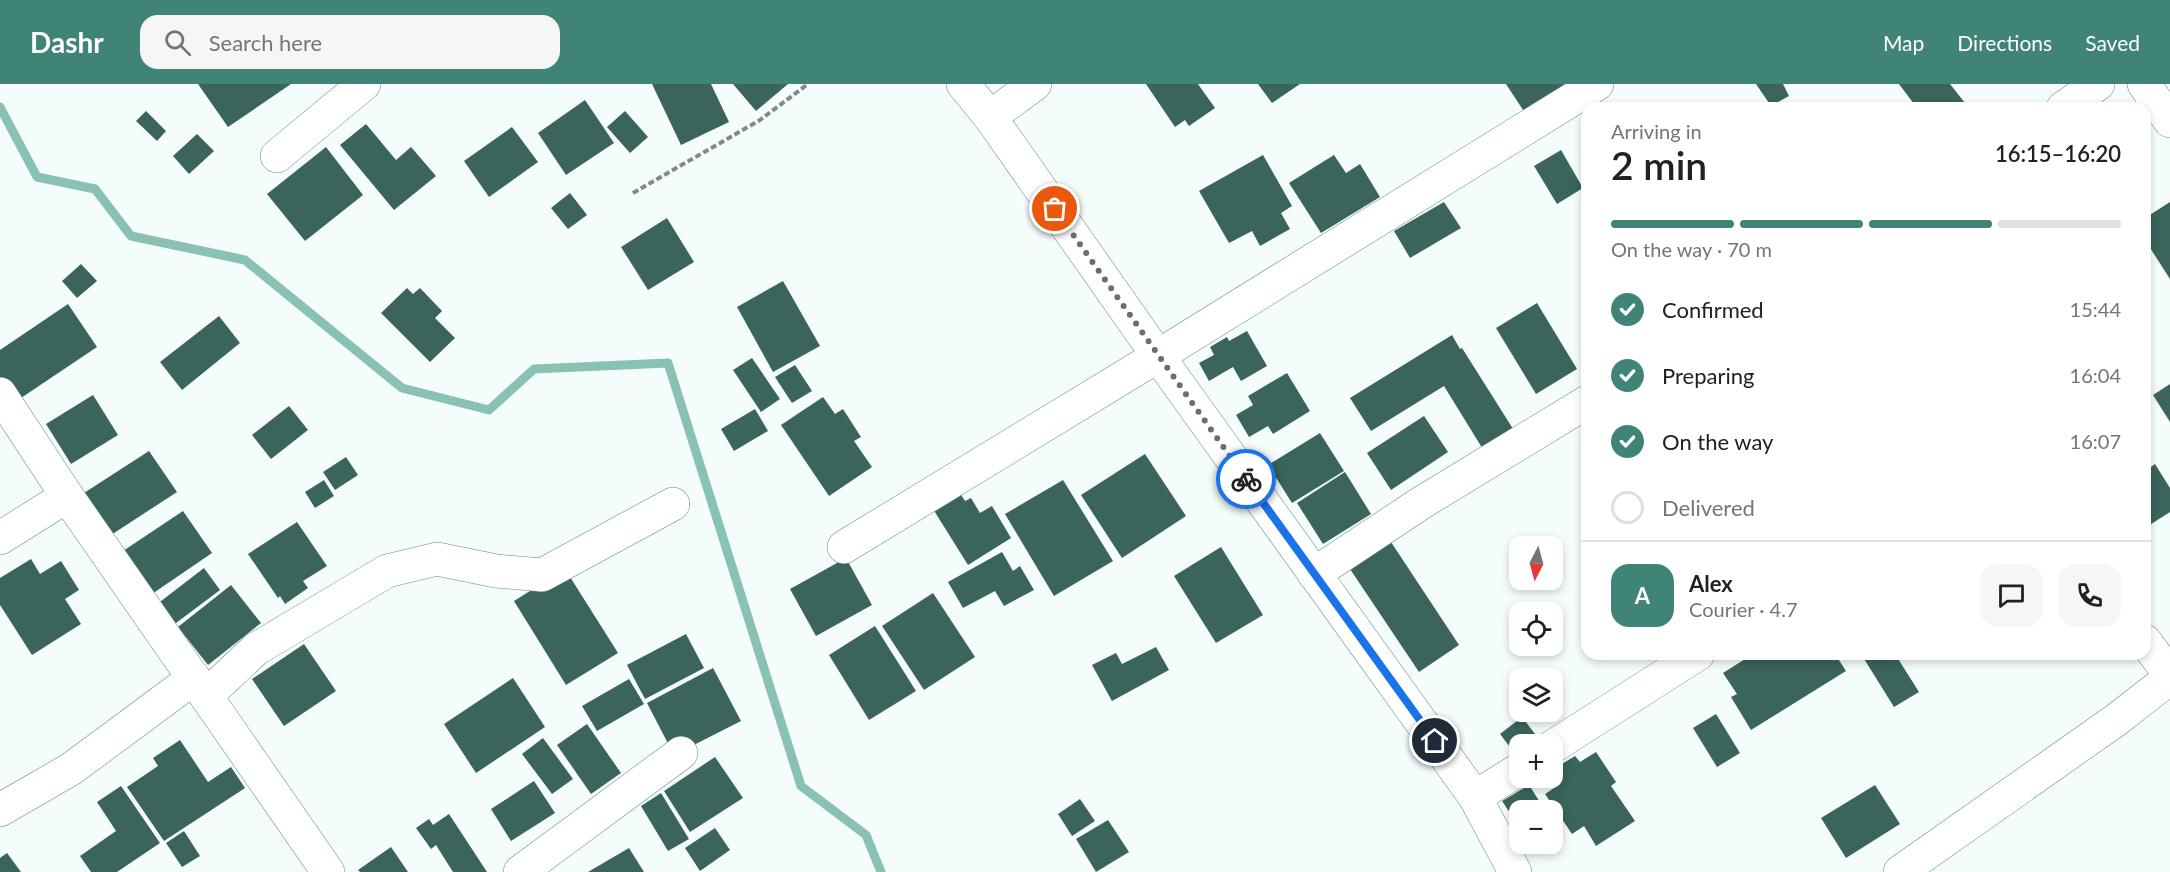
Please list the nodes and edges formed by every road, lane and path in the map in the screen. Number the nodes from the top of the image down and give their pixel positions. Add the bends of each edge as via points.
1 (364, 84) edge
2 (808, 84) edge
3 (963, 84) edge
4 (1035, 84) edge
5 (1597, 84) edge
6 (2098, 84) edge
7 (2144, 84) edge
8 (2072, 102) edge
9 (990, 117) junction
10 (2170, 121) edge
11 (278, 156) dead end
12 (633, 193) dead end
13 (1158, 356) junction
14 (0, 394) edge
15 (1581, 406) edge
16 (67, 496) junction
17 (673, 504) dead end
18 (0, 538) edge
19 (844, 547) dead end
20 (1314, 574) junction
21 (2151, 650) edge
22 (1689, 660) edge
23 (2170, 677) edge
24 (200, 687) junction
25 (1563, 740) edge
26 (681, 753) dead end
27 (1509, 776) edge
28 (1475, 797) junction
29 (0, 810) edge
30 (328, 872) edge
31 (520, 872) edge
32 (1515, 872) edge
33 (1900, 872) edge

1 - 11 street
2 - 12 path via 760,120
3 - 9 street
4 - 9 street
5 - 13 street
6 - 8 street
7 - 10 street
9 - 13 street
13 - 19 street
13 - 20 street
14 - 16 street
15 - 20 street via 1421,502
16 - 18 street
16 - 24 street
17 - 24 street via 542,575 437,559 387,572 256,649
20 - 28 street
21 - 23 street
22 - 25 street
23 - 33 street via 2116,720
24 - 29 street
24 - 30 street
26 - 31 street
27 - 28 street
28 - 32 street

